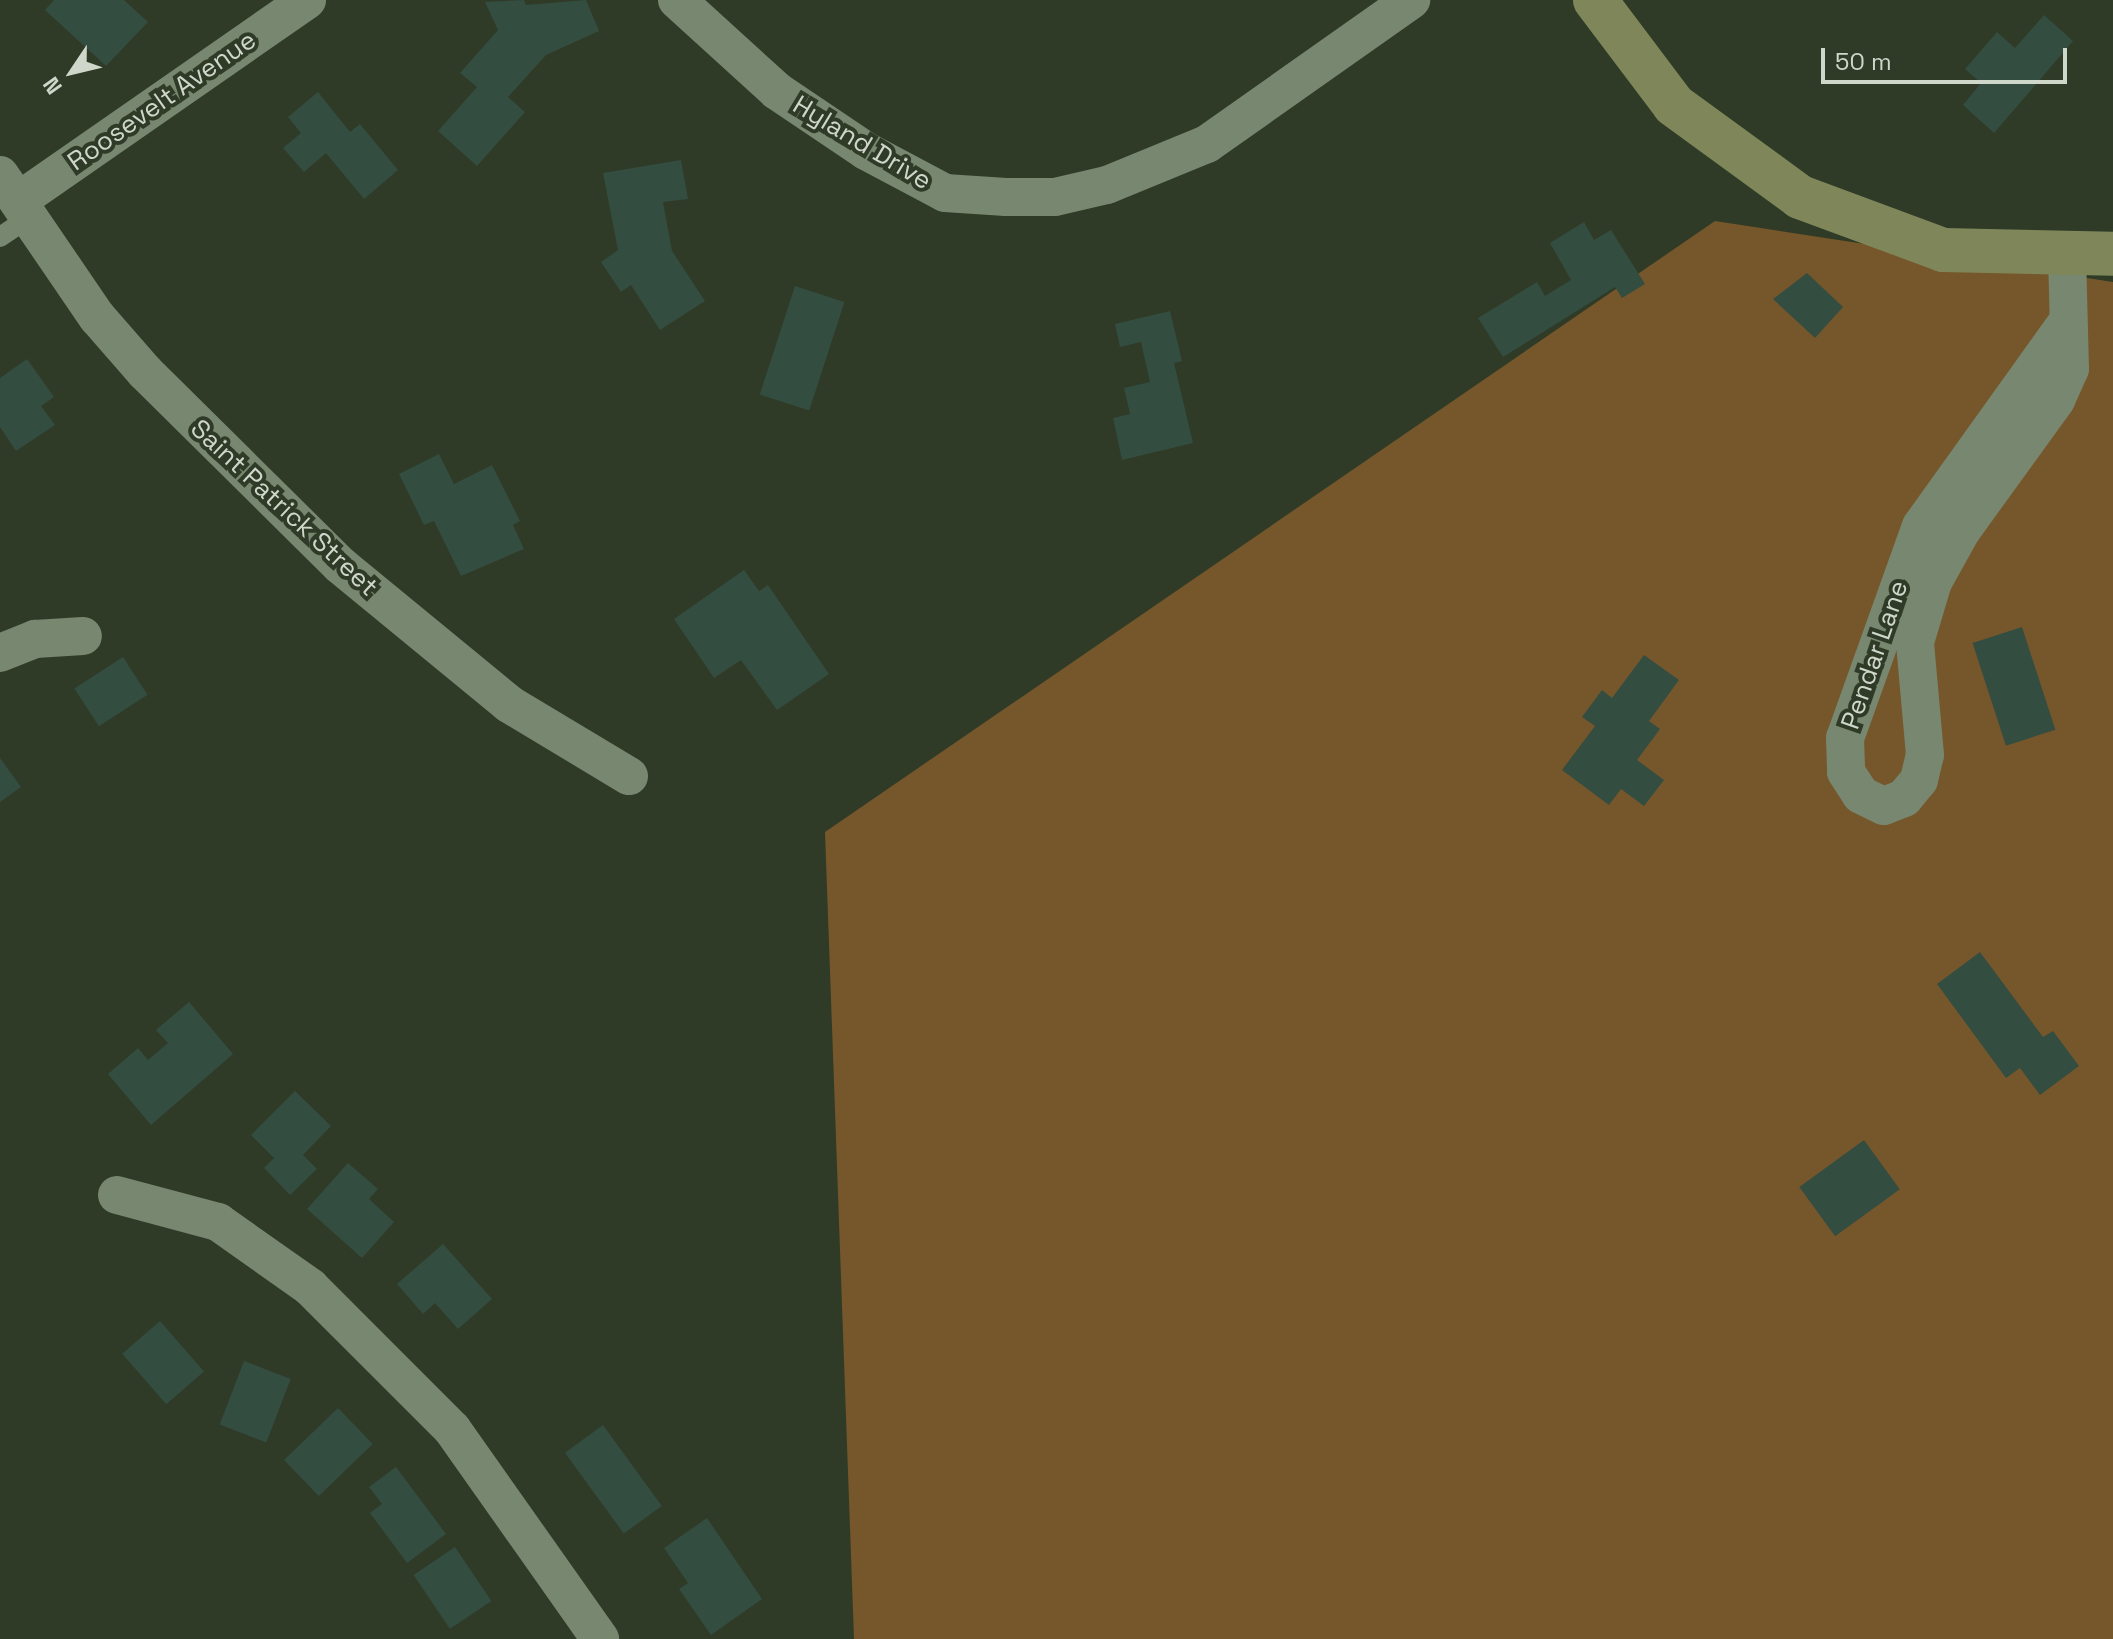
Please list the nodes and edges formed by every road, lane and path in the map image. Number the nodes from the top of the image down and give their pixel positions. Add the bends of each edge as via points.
1 (307, 0) edge
2 (677, 0) edge
3 (1411, 0) edge
4 (1595, 0) edge
5 (11, 208) edge
6 (2067, 254) junction
7 (2113, 254) edge
8 (2065, 325) junction
9 (83, 636) dead end
10 (0, 653) edge
11 (629, 776) dead end
12 (117, 1195) dead end
13 (600, 1639) edge

1 - 5 street, Roosevelt Avenue
2 - 3 street, Hyland Drive via 777,91 866,151 945,193 1006,197 1055,197 1107,185 1207,144
4 - 6 street via 1674,105 1800,197 1943,250
5 - 11 street, Saint Patrick Street via 145,372 340,565 509,704
6 - 7 street
6 - 8 street, Pendar Lane
8 - 8 street, Pendar Lane via 1921,526 1845,738 1846,772 1861,795 1884,806 1904,798 1919,780 1925,755 1915,642 1933,582 1962,530 2056,400 2070,369
9 - 10 street via 35,639
12 - 13 street via 218,1222 310,1287 452,1429

